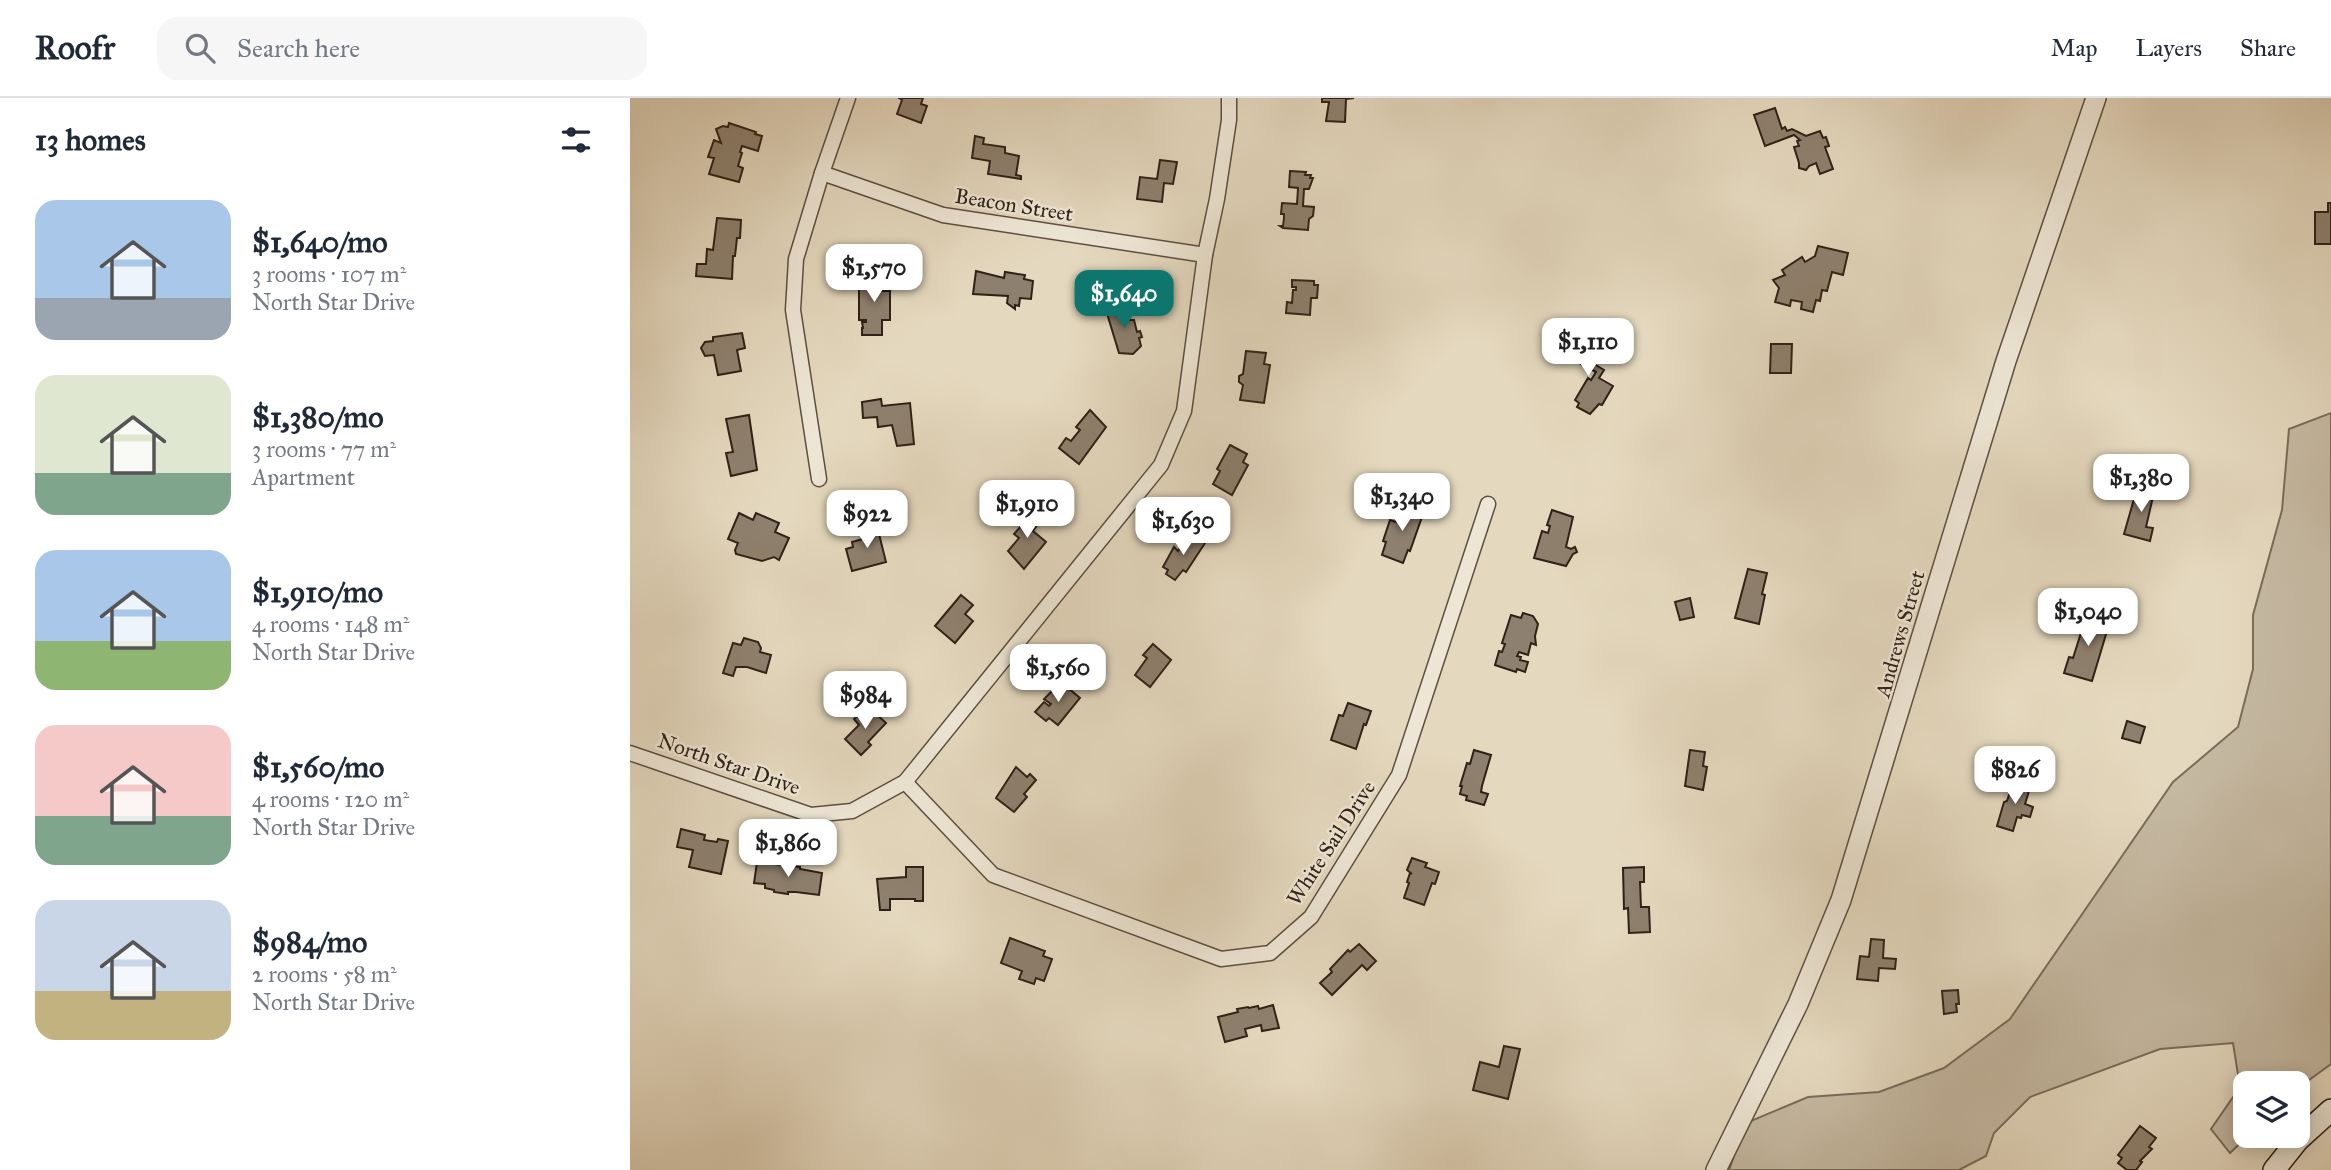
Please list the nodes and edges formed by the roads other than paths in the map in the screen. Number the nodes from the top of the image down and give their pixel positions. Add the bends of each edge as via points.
1 (848, 98) edge
2 (1229, 98) edge
3 (2096, 98) edge
4 (822, 173) junction
5 (1205, 255) junction
6 (819, 479) dead end
7 (1488, 504) dead end
8 (630, 753) edge
9 (905, 782) junction
10 (2331, 1110) edge
11 (1716, 1170) edge
12 (2274, 1170) edge

1 - 4 street
2 - 5 street, North Star Drive
3 - 11 street, Andrews Street via 2006,361 1841,900 1798,1004
4 - 5 street, Beacon Street via 943,215
4 - 6 street via 796,259 793,310
5 - 9 street, North Star Drive via 1184,411 1161,465
7 - 9 street, White Sail Drive via 1399,775 1311,918 1270,953 1221,959 993,875
8 - 9 street, North Star Drive via 811,815 852,811
10 - 12 main road

